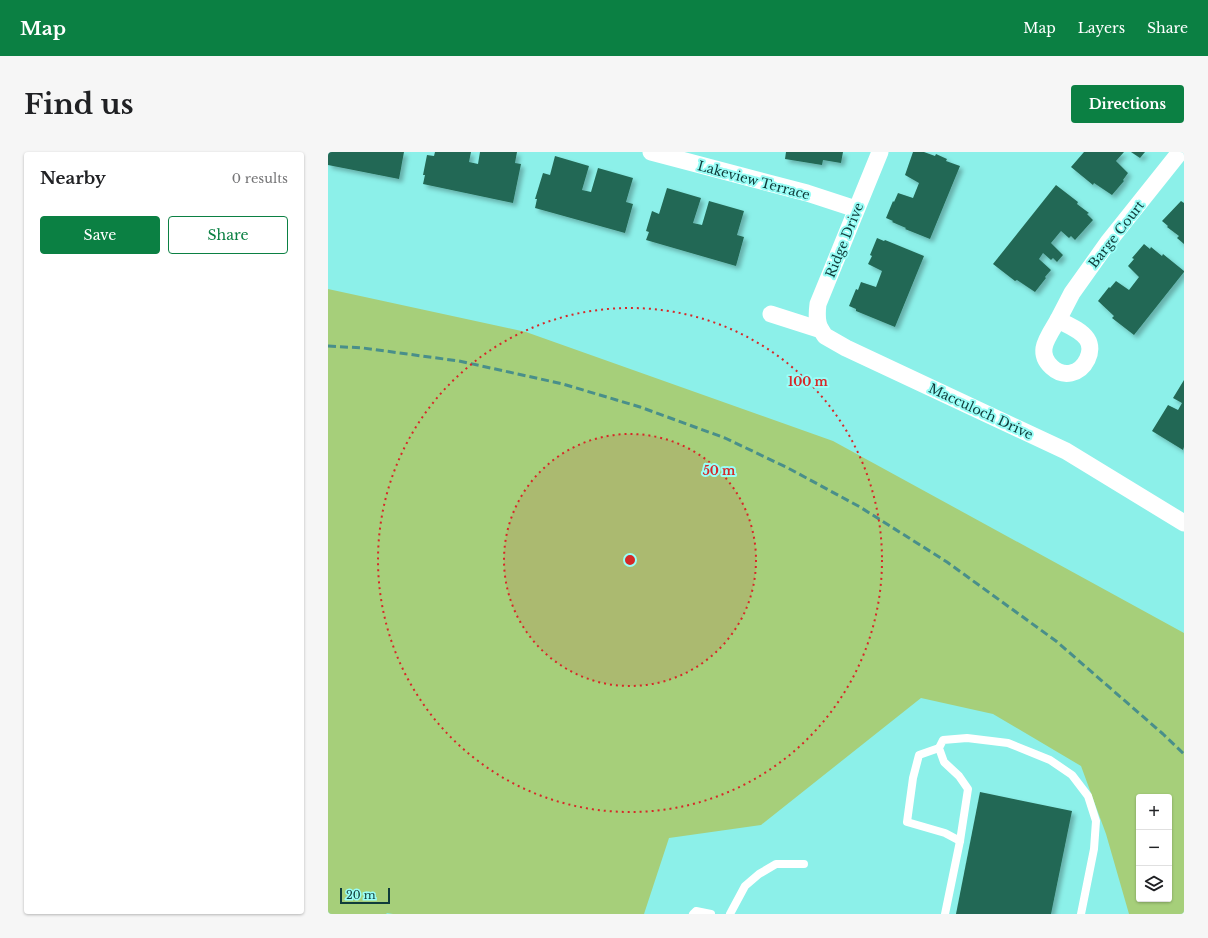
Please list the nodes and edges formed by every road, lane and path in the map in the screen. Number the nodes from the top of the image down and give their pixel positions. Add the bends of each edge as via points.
1 (650, 152) edge
2 (880, 152) edge
3 (1180, 152) edge
4 (856, 209) junction
5 (771, 314) dead end
6 (1058, 320) dead end
7 (821, 330) junction
8 (1184, 523) edge
9 (939, 748) junction
10 (960, 841) junction
11 (804, 864) dead end
12 (693, 914) edge
13 (712, 914) edge
14 (730, 914) edge
15 (944, 914) edge
16 (1081, 914) edge

1 - 4 street, Lakeview Terrace via 807,193
2 - 4 street, Ridge Drive
3 - 6 street, Barge Court via 1109,241 1072,293
4 - 7 street, Ridge Drive via 818,304 817,315
5 - 7 street, Macculoch Drive
7 - 8 street, Macculoch Drive via 846,348 1066,451
9 - 10 lane via 944,762 968,788
9 - 10 lane via 919,755 907,822 945,833
9 - 16 lane via 943,740 967,738 1008,743 1050,760 1072,775 1088,796 1096,821 1094,849
10 - 15 lane
11 - 14 lane via 776,864 759,874 745,886
12 - 13 lane via 696,911

